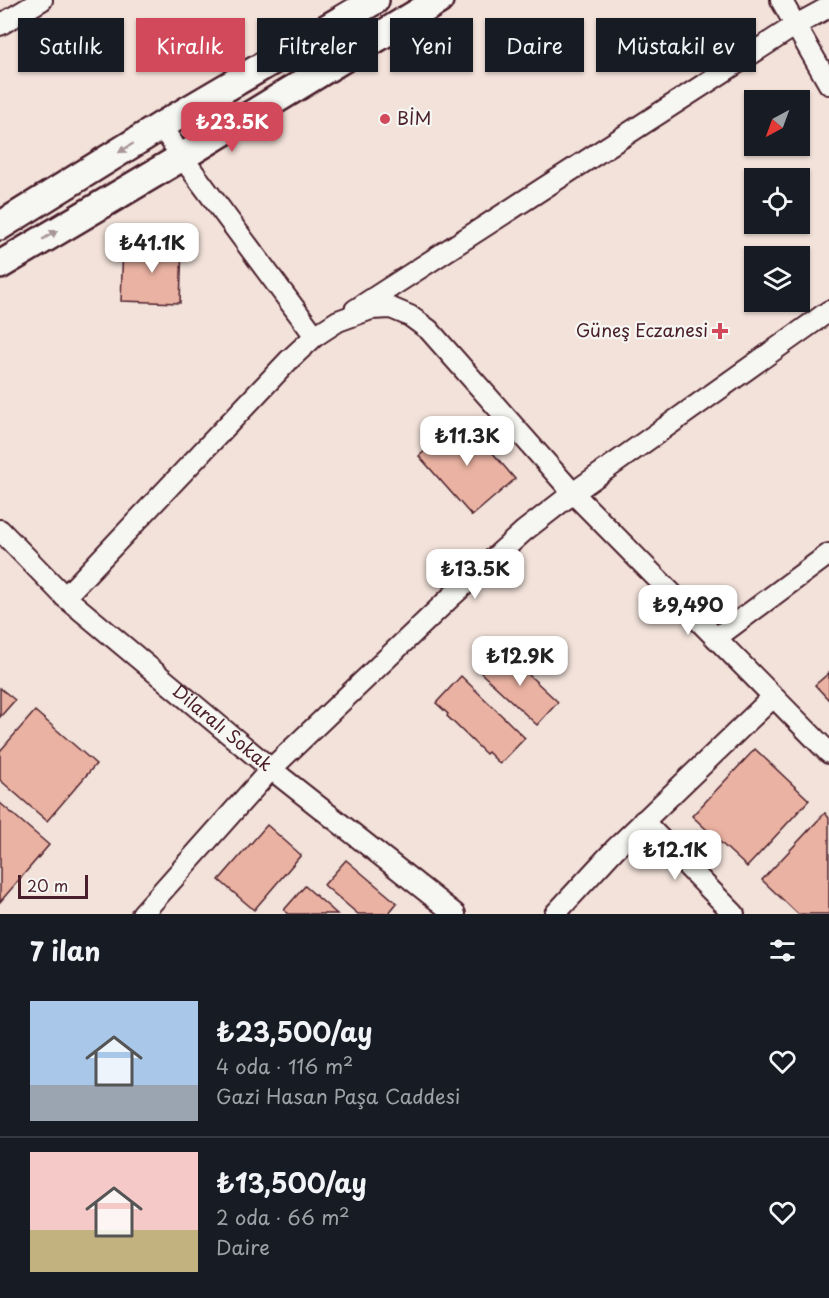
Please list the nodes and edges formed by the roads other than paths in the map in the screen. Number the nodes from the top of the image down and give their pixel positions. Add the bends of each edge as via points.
1 (42, 0) edge
2 (375, 0) edge
3 (439, 0) edge
4 (781, 0) edge
5 (829, 7) edge
6 (0, 25) edge
7 (796, 25) junction
8 (829, 84) edge
9 (161, 126) junction
10 (182, 157) junction
11 (0, 226) edge
12 (0, 265) edge
13 (829, 311) edge
14 (338, 321) junction
15 (315, 336) junction
16 (573, 493) junction
17 (0, 530) edge
18 (829, 554) edge
19 (65, 597) junction
20 (716, 638) junction
21 (773, 697) junction
22 (829, 753) edge
23 (272, 769) junction
24 (644, 821) junction
25 (449, 912) edge
26 (142, 914) edge
27 (555, 914) edge
28 (734, 914) edge

1 - 6 street
2 - 9 main road
3 - 10 main road
4 - 7 street
5 - 7 street
7 - 8 street
7 - 14 street
9 - 10 street
9 -> 11 main road
12 -> 10 main road
10 - 15 street
13 - 16 street
14 - 15 street
14 - 16 street via 371,309 391,308 410,316 429,330
15 - 19 street
16 - 20 street
16 - 23 street via 452,596
17 - 19 street, Dilaralı Sokak
18 - 20 street
19 - 23 street, Dilaralı Sokak
20 - 21 street
21 - 22 street
21 - 24 street
23 - 25 street, Dilaralı Sokak
23 - 26 street
24 - 27 street
24 - 28 street

